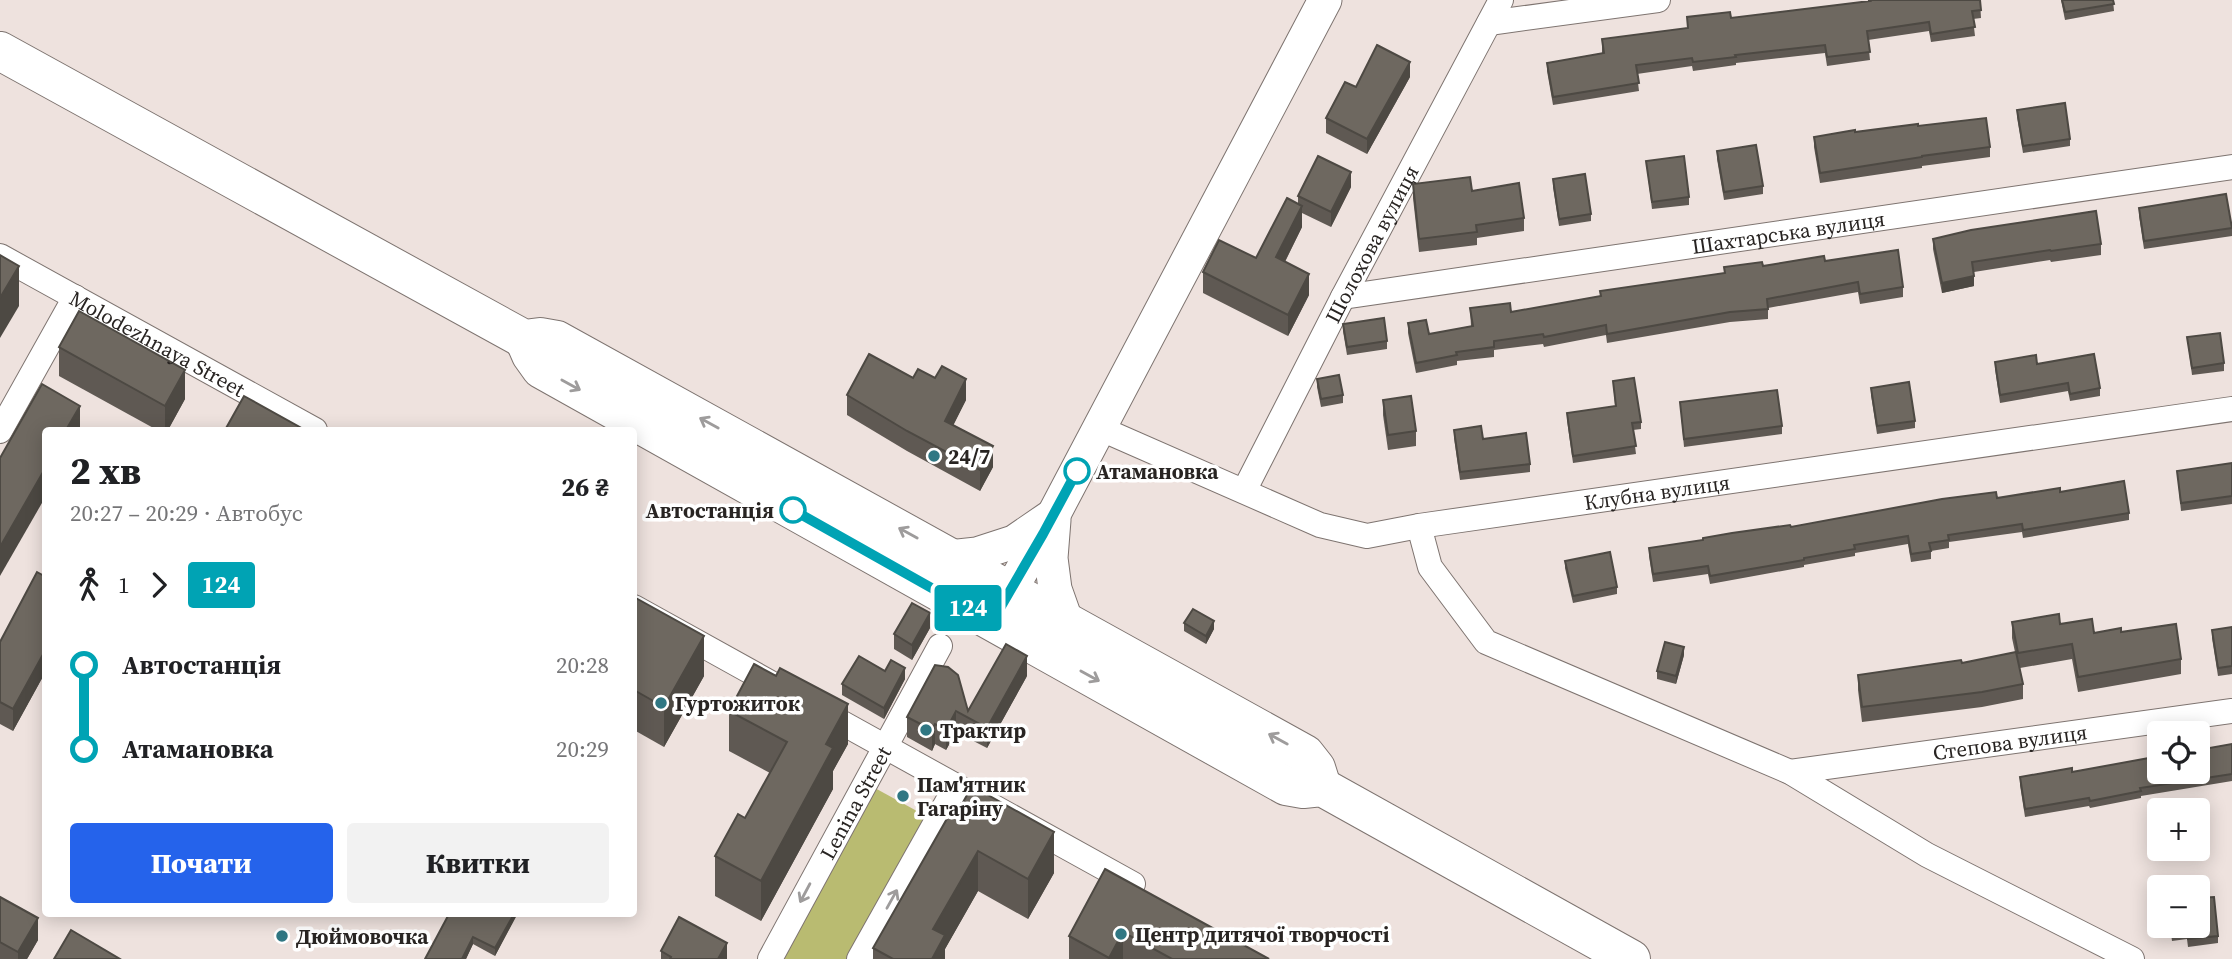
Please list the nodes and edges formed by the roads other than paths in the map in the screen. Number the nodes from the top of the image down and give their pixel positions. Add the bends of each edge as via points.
1 (1325, 0) edge
2 (1501, 0) edge
3 (1658, 0) edge
4 (1489, 23) junction
5 (0, 51) edge
6 (2232, 167) edge
7 (0, 256) edge
8 (75, 297) junction
9 (1343, 297) junction
10 (2232, 409) edge
11 (311, 427) edge
12 (1099, 428) junction
13 (0, 431) edge
14 (1244, 491) junction
15 (1054, 514) junction
16 (1419, 526) junction
17 (954, 573) junction
18 (1001, 606) junction
19 (637, 609) edge
20 (1056, 630) junction
21 (940, 646) dead end
22 (2232, 711) edge
23 (884, 746) junction
24 (1790, 772) junction
25 (956, 786) junction
26 (1151, 894) edge
27 (769, 959) edge
28 (859, 959) edge
29 (1631, 959) edge
30 (2132, 959) edge

1 - 12 street
2 - 4 street, Шолохова вулиця
3 - 4 street
4 - 9 street, Шолохова вулиця
5 - 17 highway via 524,339 557,340
6 - 9 street, Шахтарська вулиця
7 - 8 street, Molodezhnaya Street
8 - 11 street, Molodezhnaya Street
8 - 13 street
9 - 14 street, Шолохова вулиця
10 - 16 street, Клубна вулиця
12 - 14 street, Клубна вулиця
12 - 15 street
14 - 16 street, Клубна вулиця via 1320,525 1367,536
15 - 17 street via 1014,542 977,554
15 - 18 street
15 - 20 street via 1051,558
16 - 24 street via 1430,567 1486,642
17 - 18 highway
18 - 20 highway
19 - 23 street
20 - 29 highway via 1305,754 1322,787
21 - 23 street, Lenina Street
22 - 24 street, Степова вулиця
23 - 25 street
23 -> 27 street, Lenina Street
24 - 30 street via 1927,855
25 - 26 street
28 -> 25 street

